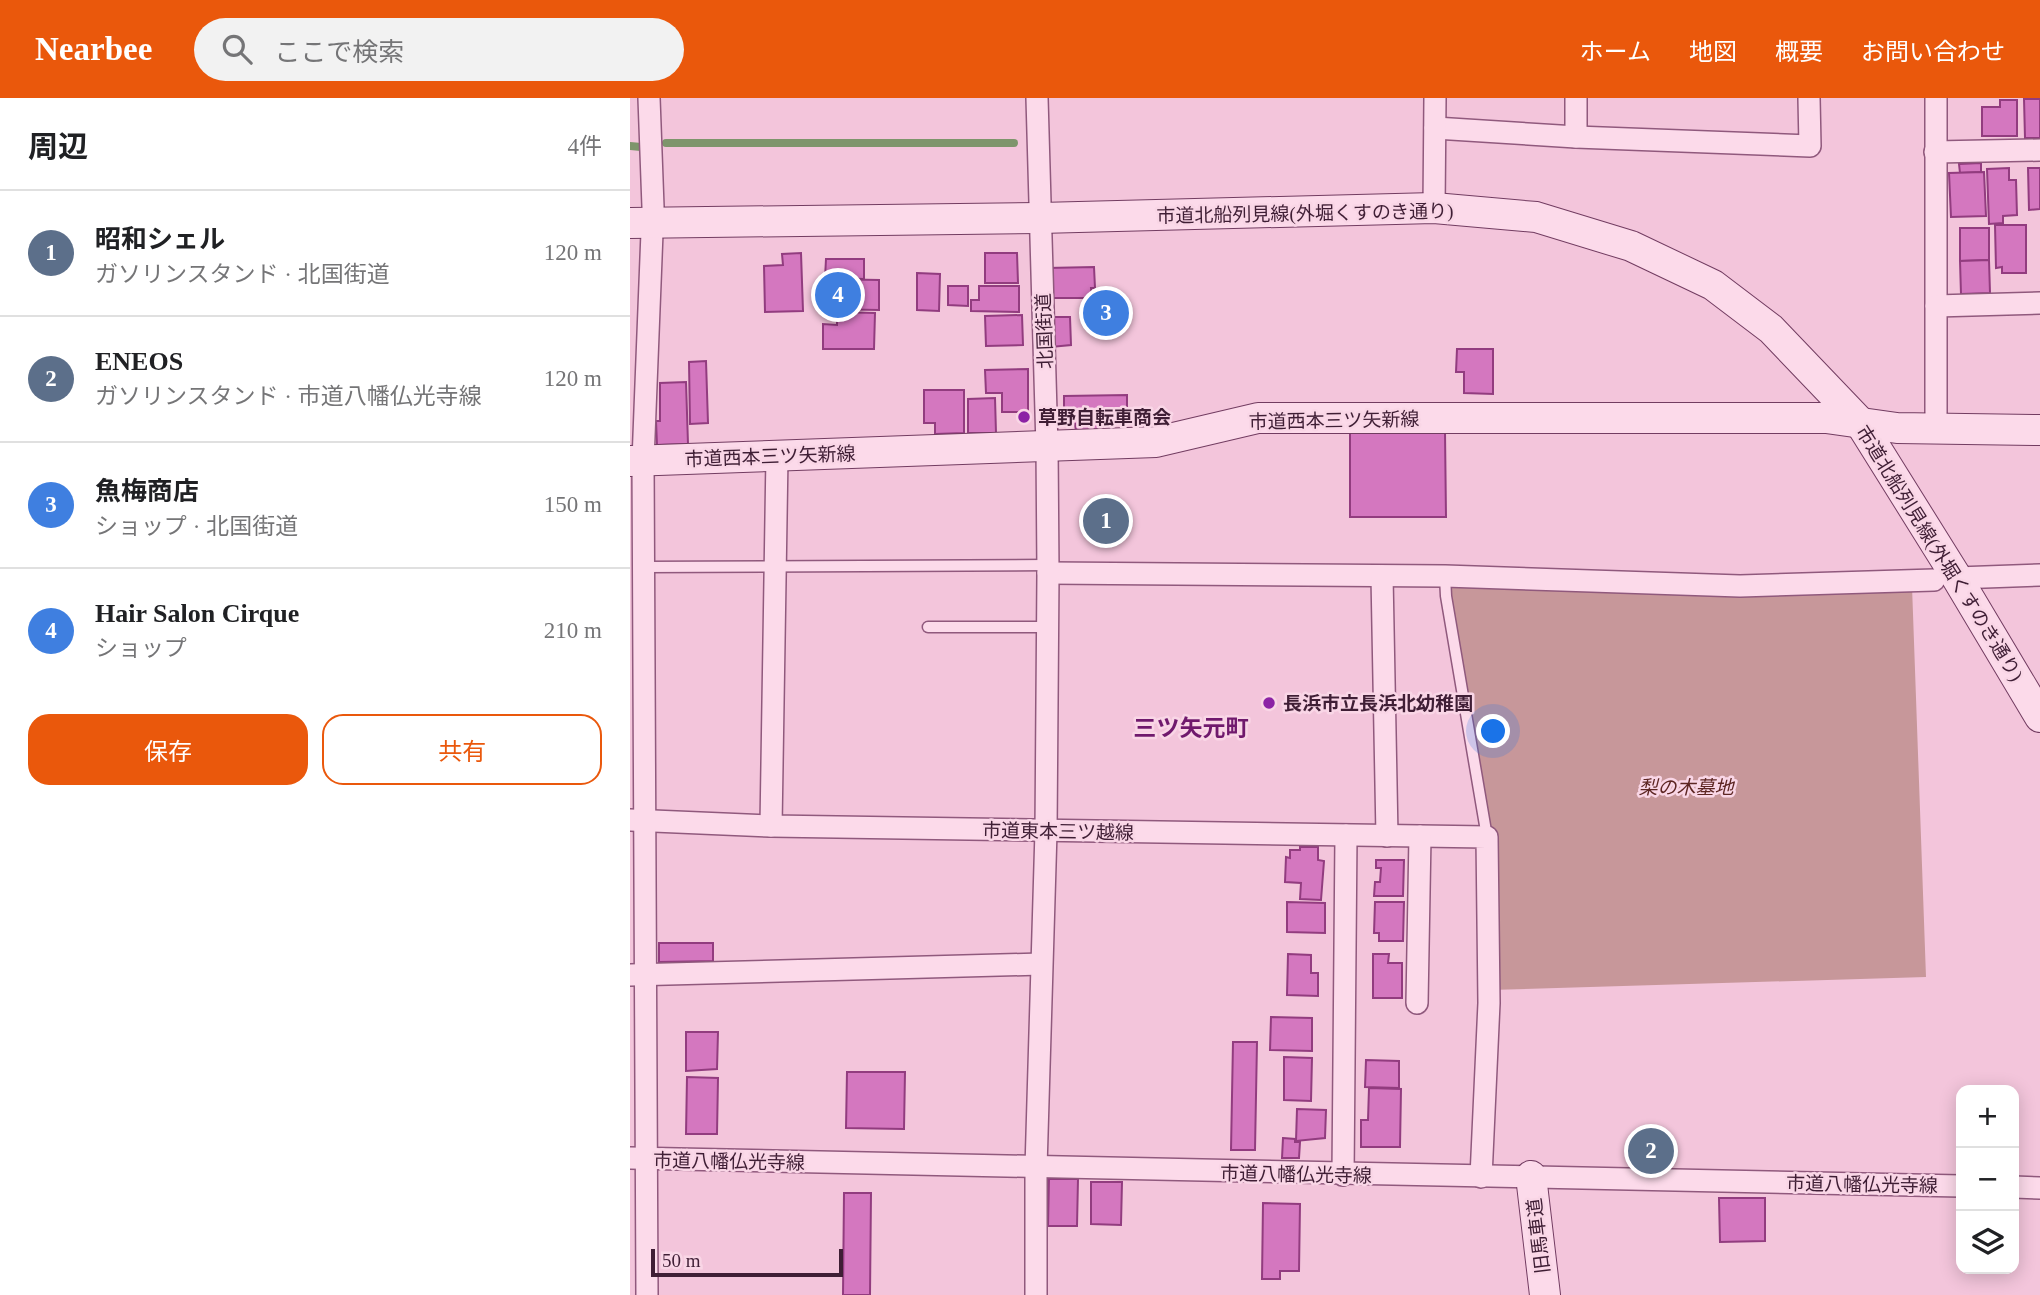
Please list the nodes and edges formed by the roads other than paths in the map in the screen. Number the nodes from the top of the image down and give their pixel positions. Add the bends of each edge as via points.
1 (649, 98) edge
2 (1037, 98) edge
3 (1435, 98) edge
4 (1576, 98) edge
5 (1808, 98) edge
6 (1936, 98) edge
7 (1435, 128) junction
8 (1576, 138) junction
9 (2040, 150) edge
10 (1935, 152) junction
11 (1434, 208) junction
12 (1040, 218) junction
13 (642, 223) edge
14 (2040, 303) edge
15 (1936, 306) junction
16 (1859, 421) junction
17 (1936, 429) junction
18 (2040, 430) edge
19 (1047, 447) junction
20 (777, 456) junction
21 (637, 461) edge
22 (775, 568) junction
23 (1048, 569) junction
24 (2040, 575) edge
25 (639, 576) edge
26 (1382, 576) junction
27 (1445, 576) junction
28 (1946, 579) junction
29 (928, 627) dead end
30 (1047, 627) junction
31 (2040, 716) edge
32 (637, 820) edge
33 (771, 826) junction
34 (1046, 831) junction
35 (1346, 835) junction
36 (1387, 836) junction
37 (1420, 836) junction
38 (1487, 837) junction
39 (1041, 964) junction
40 (638, 975) edge
41 (1417, 1003) dead end
42 (639, 1159) edge
43 (1036, 1168) junction
44 (1343, 1175) junction
45 (1531, 1176) junction
46 (1481, 1177) junction
47 (1956, 1186) edge
48 (2019, 1187) edge
49 (2040, 1188) edge
50 (647, 1295) edge
51 (1036, 1295) edge
52 (1545, 1295) edge

1 - 13 street
2 - 12 street, 北国街道
3 - 7 street
4 - 8 street
5 - 8 street via 1810,146
6 - 10 street
7 - 8 street
7 - 11 street
9 - 10 street
10 - 15 street
11 - 12 street, 市道北船列見線(外堀くすのき通り)
11 - 16 street, 市道北船列見線(外堀くすのき通り) via 1536,217 1631,246 1713,285 1771,328
12 - 13 street, 市道北船列見線(外堀くすのき通り)
12 - 19 street, 北国街道
13 - 21 street
14 - 15 street
15 - 17 street
16 - 17 street, 市道西本三ツ矢新線
16 - 19 street, 市道西本三ツ矢新線 via 1258,418 1156,442
16 - 28 street, 市道北船列見線(外堀くすのき通り)
17 - 18 street, 市道西本三ツ矢新線
19 - 20 street, 市道西本三ツ矢新線
19 - 23 street, 北国街道
20 - 21 street, 市道西本三ツ矢新線
20 - 22 street
21 - 25 street
22 - 23 lane
22 - 25 lane
22 - 33 street
23 - 26 street
23 - 30 street, 北国街道
24 - 28 street
25 - 32 street
26 - 27 street
26 - 36 street
27 - 28 street via 1740,586
27 - 38 lane
28 - 31 street, 市道北船列見線(外堀くすのき通り)
29 - 30 lane
30 - 34 street, 北国街道
32 - 33 street, 市道東本三ツ越線
32 - 40 street
33 - 34 street, 市道東本三ツ越線
34 - 35 street, 市道東本三ツ越線
34 - 39 street, 北国街道
35 - 36 street, 市道東本三ツ越線
35 - 44 street
36 - 37 street, 市道東本三ツ越線
37 - 38 street, 市道東本三ツ越線
37 - 41 street
38 - 46 street via 1489,1003
39 - 40 street
39 - 43 street, 北国街道
40 - 42 street
42 - 43 street, 市道八幡仏光寺線
42 - 50 street
43 - 44 street, 市道八幡仏光寺線
43 - 51 street, 北国街道
44 - 46 street, 市道八幡仏光寺線
45 - 46 street, 市道八幡仏光寺線
45 - 47 street, 市道八幡仏光寺線
45 - 52 street, 旧馬車道
48 - 49 street

